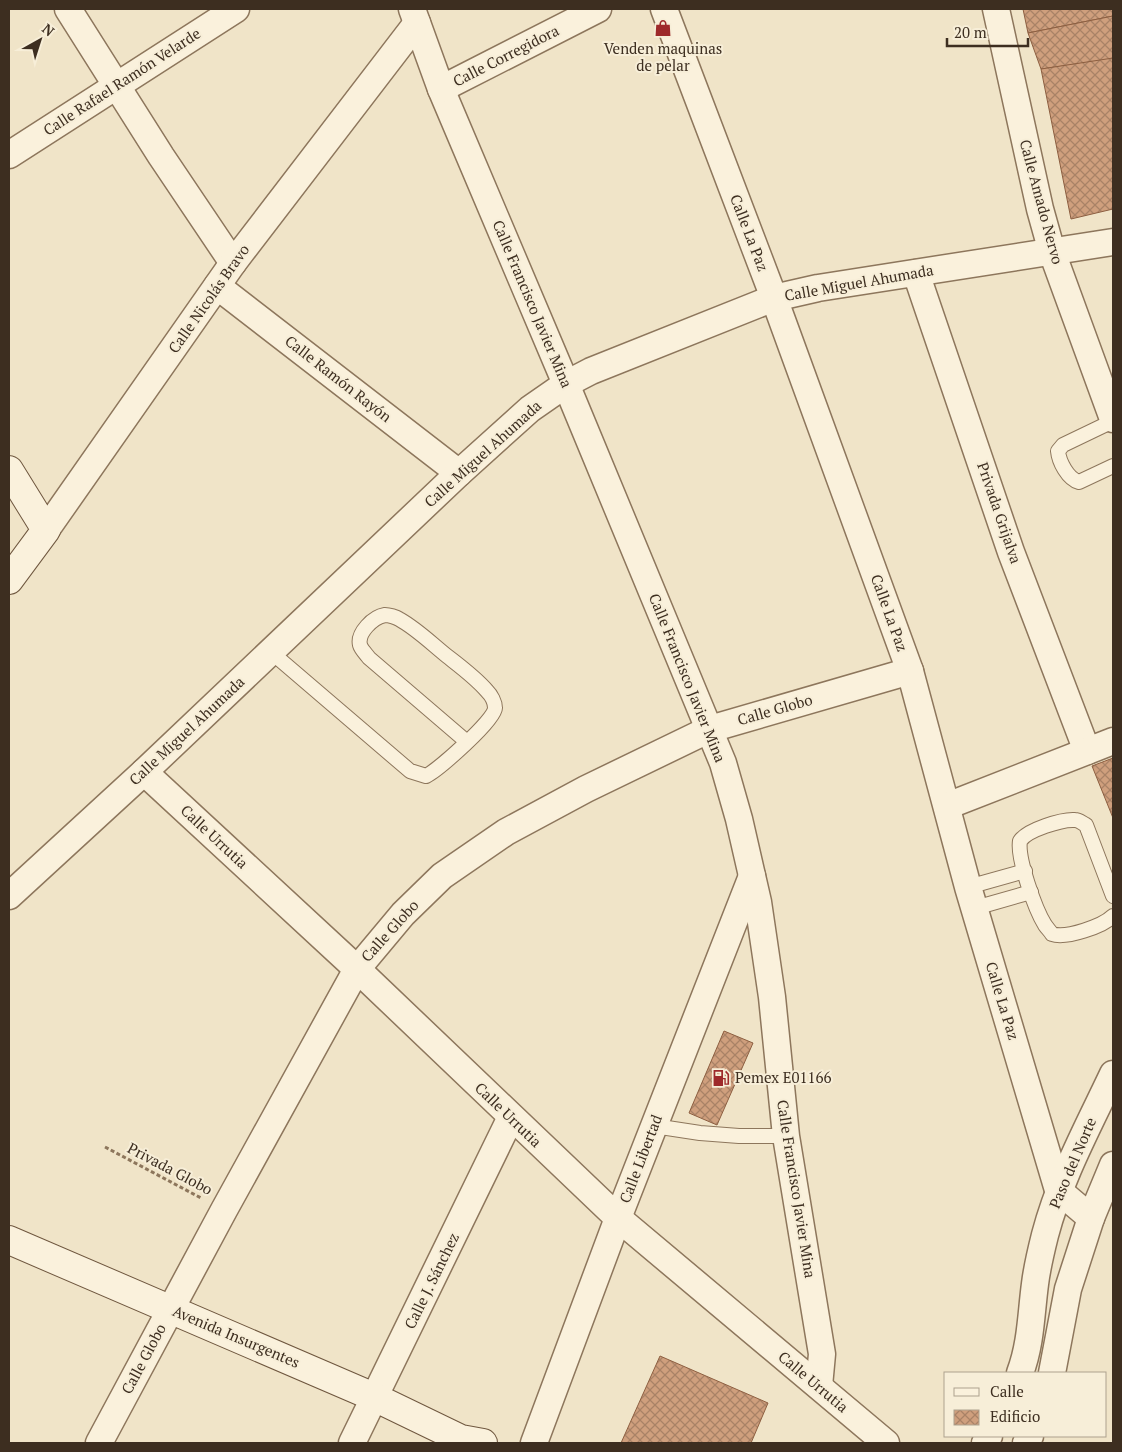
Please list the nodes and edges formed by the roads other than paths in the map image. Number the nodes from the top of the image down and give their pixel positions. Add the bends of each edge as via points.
1 (68, 9) edge
2 (236, 9) edge
3 (598, 9) edge
4 (664, 9) edge
5 (996, 9) edge
6 (414, 16) edge
7 (116, 86) junction
8 (441, 89) junction
9 (9, 155) edge
10 (1113, 242) edge
11 (1052, 252) junction
12 (233, 262) junction
13 (916, 273) junction
14 (217, 286) junction
15 (774, 298) junction
16 (566, 384) junction
17 (1113, 420) edge
18 (1113, 466) edge
19 (9, 470) edge
20 (459, 473) junction
21 (46, 530) junction
22 (9, 580) edge
23 (271, 652) junction
24 (910, 671) junction
25 (710, 729) junction
26 (1113, 741) edge
27 (467, 742) junction
28 (1087, 751) junction
29 (144, 772) junction
30 (947, 806) junction
31 (1025, 871) junction
32 (752, 876) junction
33 (1031, 892) junction
34 (9, 896) edge
35 (1113, 896) edge
36 (971, 897) junction
37 (1113, 916) edge
38 (357, 969) junction
39 (1113, 1074) edge
40 (511, 1118) junction
41 (654, 1126) junction
42 (786, 1136) junction
43 (1113, 1165) edge
44 (1058, 1190) junction
45 (618, 1218) junction
46 (1091, 1218) junction
47 (9, 1240) edge
48 (171, 1309) junction
49 (1020, 1372) edge
50 (1052, 1372) edge
51 (819, 1386) junction
52 (374, 1397) junction
53 (470, 1442) edge
54 (99, 1443) edge
55 (352, 1443) edge
56 (534, 1443) edge
57 (886, 1443) edge

1 - 7 street
2 - 7 street, Calle Rafael Ramón Velarde
3 - 8 street, Calle Corregidora
4 - 15 street, Calle La Paz
5 - 11 street, Calle Amado Nervo
6 - 8 street, Calle Francisco Javier Mina
6 - 12 street, Calle Nicolás Bravo
7 - 9 street, Calle Rafael Ramón Velarde
7 - 12 street
8 - 16 street, Calle Francisco Javier Mina
10 - 11 street, Calle Miguel Ahumada
11 - 13 street, Calle Miguel Ahumada
11 - 17 street, Calle Amado Nervo
12 - 14 street, Calle Nicolás Bravo
13 - 15 street, Calle Miguel Ahumada
13 - 28 street, Privada Grijalva via 1011,552
14 - 20 street, Calle Ramón Rayón
14 - 21 street, Calle Nicolás Bravo
15 - 16 street, Calle Miguel Ahumada
15 - 24 street, Calle La Paz
16 - 20 street, Calle Miguel Ahumada via 530,408
16 - 25 street, Calle Francisco Javier Mina
17 - 18 lane via 1063,445 1058,456 1070,477 1079,482
19 - 21 main road
20 - 23 street, Calle Miguel Ahumada
21 - 22 main road, Calle Nicolás Bravo
23 - 27 lane via 410,771 426,776 434,772
23 - 29 street, Calle Miguel Ahumada
24 - 25 street, Calle Globo
24 - 30 street, Calle La Paz
25 - 32 street, Calle Francisco Javier Mina via 723,763
25 - 38 street, Calle Globo via 506,832 442,876 403,914
26 - 28 street
27 - 27 lane via 496,710 489,692 412,627 397,618 385,615 376,618 360,636 360,646 369,658
28 - 30 street
29 - 34 street, Calle Miguel Ahumada
29 - 38 street, Calle Urrutia
30 - 36 street, Calle La Paz
31 - 33 lane
31 - 35 lane via 1019,848 1023,836 1061,822 1078,820 1090,832
31 - 36 lane
32 - 41 street, Calle Libertad
32 - 42 street, Calle Francisco Javier Mina via 772,997
33 - 36 lane
33 - 37 lane via 1045,925 1058,936 1104,923
36 - 44 street, Calle La Paz
38 - 40 street, Calle Urrutia
38 - 48 street, Calle Globo
39 - 44 street, Paso del Norte
40 - 45 street, Calle Urrutia
40 - 52 street, Calle J. Sánchez
41 - 42 lane via 739,1136
41 - 45 street, Calle Libertad
42 - 51 street, Calle Francisco Javier Mina via 822,1354
43 - 46 street
44 - 46 street
44 - 49 street, Paso del Norte via 1044,1236 1035,1284 1032,1325
45 - 51 street, Calle Urrutia
45 - 56 street, Calle Libertad
46 - 50 street via 1068,1289
47 - 48 main road, Avenida Insurgentes
48 - 52 main road, Avenida Insurgentes
48 - 54 street, Calle Globo
51 - 57 street, Calle Urrutia
52 - 53 main road, Avenida Insurgentes
52 - 55 street, Calle J. Sánchez

